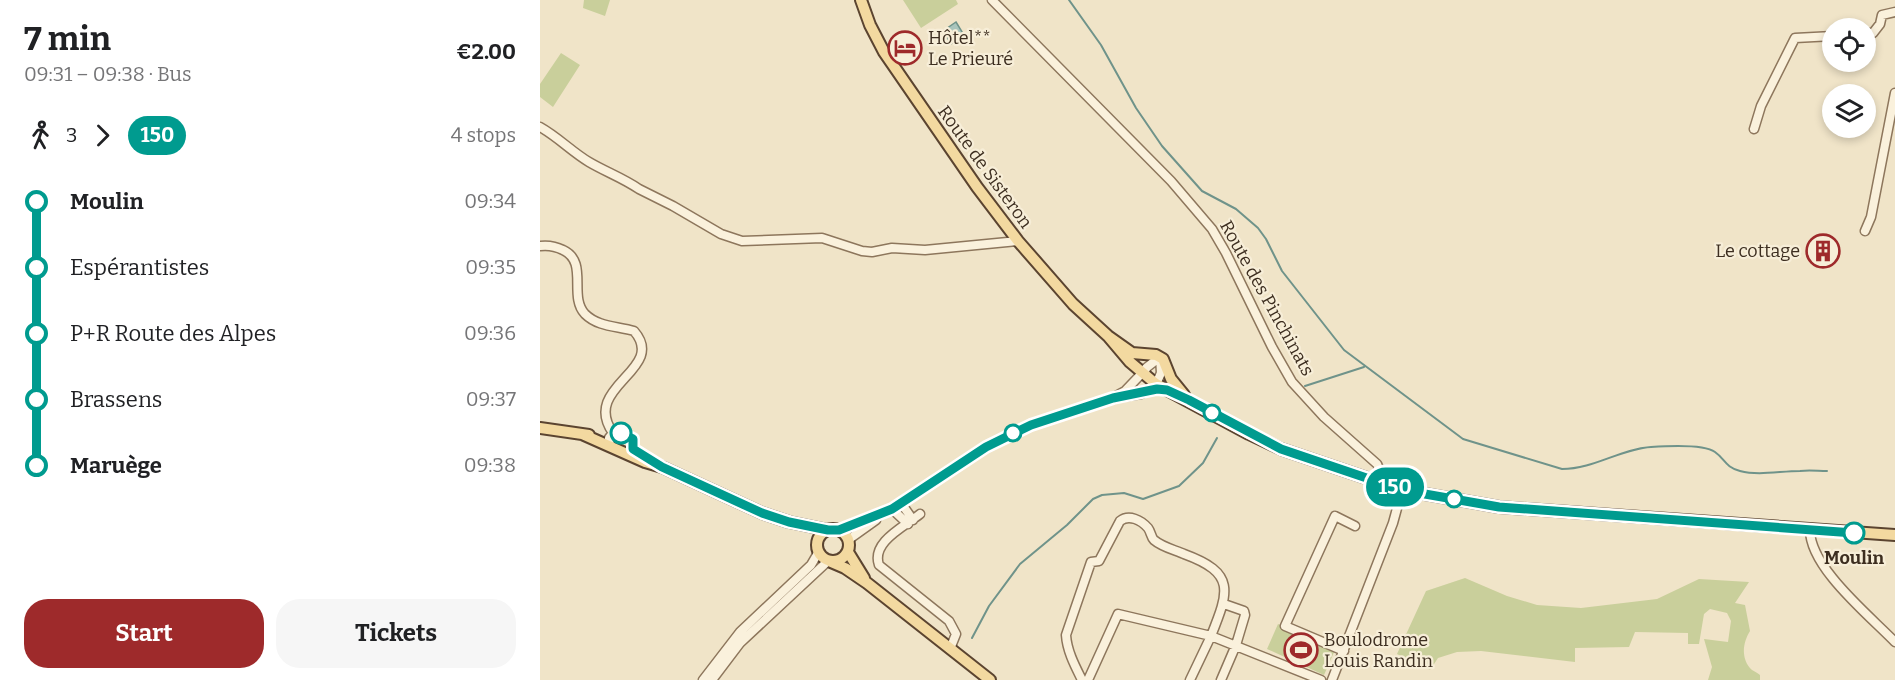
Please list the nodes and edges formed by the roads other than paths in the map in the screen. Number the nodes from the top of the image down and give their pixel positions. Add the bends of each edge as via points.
1 (861, 0) edge
2 (992, 0) edge
3 (1895, 12) edge
4 (1876, 29) edge
5 (1822, 37) edge
6 (1895, 93) edge
7 (540, 127) edge
8 (1754, 129) dead end
9 (1865, 231) dead end
10 (1018, 241) junction
11 (540, 246) edge
12 (1108, 336) junction
13 (1130, 362) junction
14 (1164, 365) junction
15 (1143, 372) junction
16 (1132, 383) junction
17 (1153, 387) junction
18 (1113, 398) junction
19 (1189, 400) junction
20 (540, 428) edge
21 (611, 439) junction
22 (630, 451) junction
23 (1385, 483) junction
24 (1402, 490) junction
25 (901, 503) junction
26 (889, 510) junction
27 (914, 519) junction
28 (789, 522) junction
29 (1355, 526) dead end
30 (1810, 529) junction
31 (833, 530) junction
32 (1895, 535) edge
33 (848, 546) junction
34 (817, 548) junction
35 (829, 561) junction
36 (867, 583) junction
37 (1224, 604) junction
38 (1211, 636) junction
39 (1894, 640) edge
40 (1236, 645) junction
41 (950, 650) junction
42 (1344, 651) junction
43 (703, 680) edge
44 (712, 680) edge
45 (990, 680) edge
46 (1082, 680) edge
47 (1088, 680) edge
48 (1190, 680) edge
49 (1221, 680) edge
50 (1321, 680) edge
51 (1332, 680) edge

1 - 10 main road, Route de Sisteron via 884,52
2 - 23 street, Route des Pinchinats via 1196,209 1226,253 1292,382 1304,398 1377,464
3 - 4 street via 1882,15
5 - 8 street via 1795,38 1761,106
6 - 9 street
7 - 10 street via 588,162 731,239 751,242 822,238 872,252
10 - 12 main road, Route de Sisteron via 1073,304
11 - 21 street via 560,248 575,261 578,303 584,313 594,321 634,331 642,344 638,362 606,400 605,417
12 - 13 main road, Route de Sisteron
12 - 14 main road, Route de Sisteron via 1132,352
13 - 15 main road, Route de Sisteron
13 - 16 street
14 - 15 street
14 - 15 street via 1156,377 1150,378
14 - 17 street
14 - 19 main road, Route de Sisteron
15 - 16 street
15 - 17 main road, Route de Sisteron
16 - 18 street
17 - 18 street via 1141,394
17 - 19 main road, Route de Sisteron
18 - 25 street via 1004,437
19 - 23 main road, Route de Sisteron via 1281,449
20 - 21 main road
21 - 22 main road
21 - 22 street via 630,436
22 - 28 main road
23 - 24 main road, Route de Sisteron
24 - 30 main road, Route de Sisteron via 1499,507
24 - 42 street
25 - 26 street
25 - 27 street
26 - 27 street
26 - 31 street
26 - 33 street
27 - 41 street via 879,548 876,557 879,565 949,621 956,634
28 - 31 main road
28 - 34 main road via 804,529
29 - 42 street via 1335,516 1285,626
30 - 32 main road, Route de Sisteron
30 - 39 street via 1816,552 1836,582
31 - 33 main road
31 - 34 main road via 820,535
33 - 35 main road via 838,561
33 - 36 main road
34 - 35 main road
34 - 43 street via 811,565 740,632
35 - 36 main road
35 - 44 street via 740,643
36 - 41 main road
37 - 38 street
37 - 40 street via 1244,611
37 - 46 street via 1225,587 1215,570 1202,560 1154,540 1149,529 1137,520 1124,518 1099,561 1091,562 1066,635
38 - 40 street
38 - 47 street via 1118,614
38 - 48 street
40 - 49 street
40 - 50 street
41 - 45 main road
42 - 51 street

